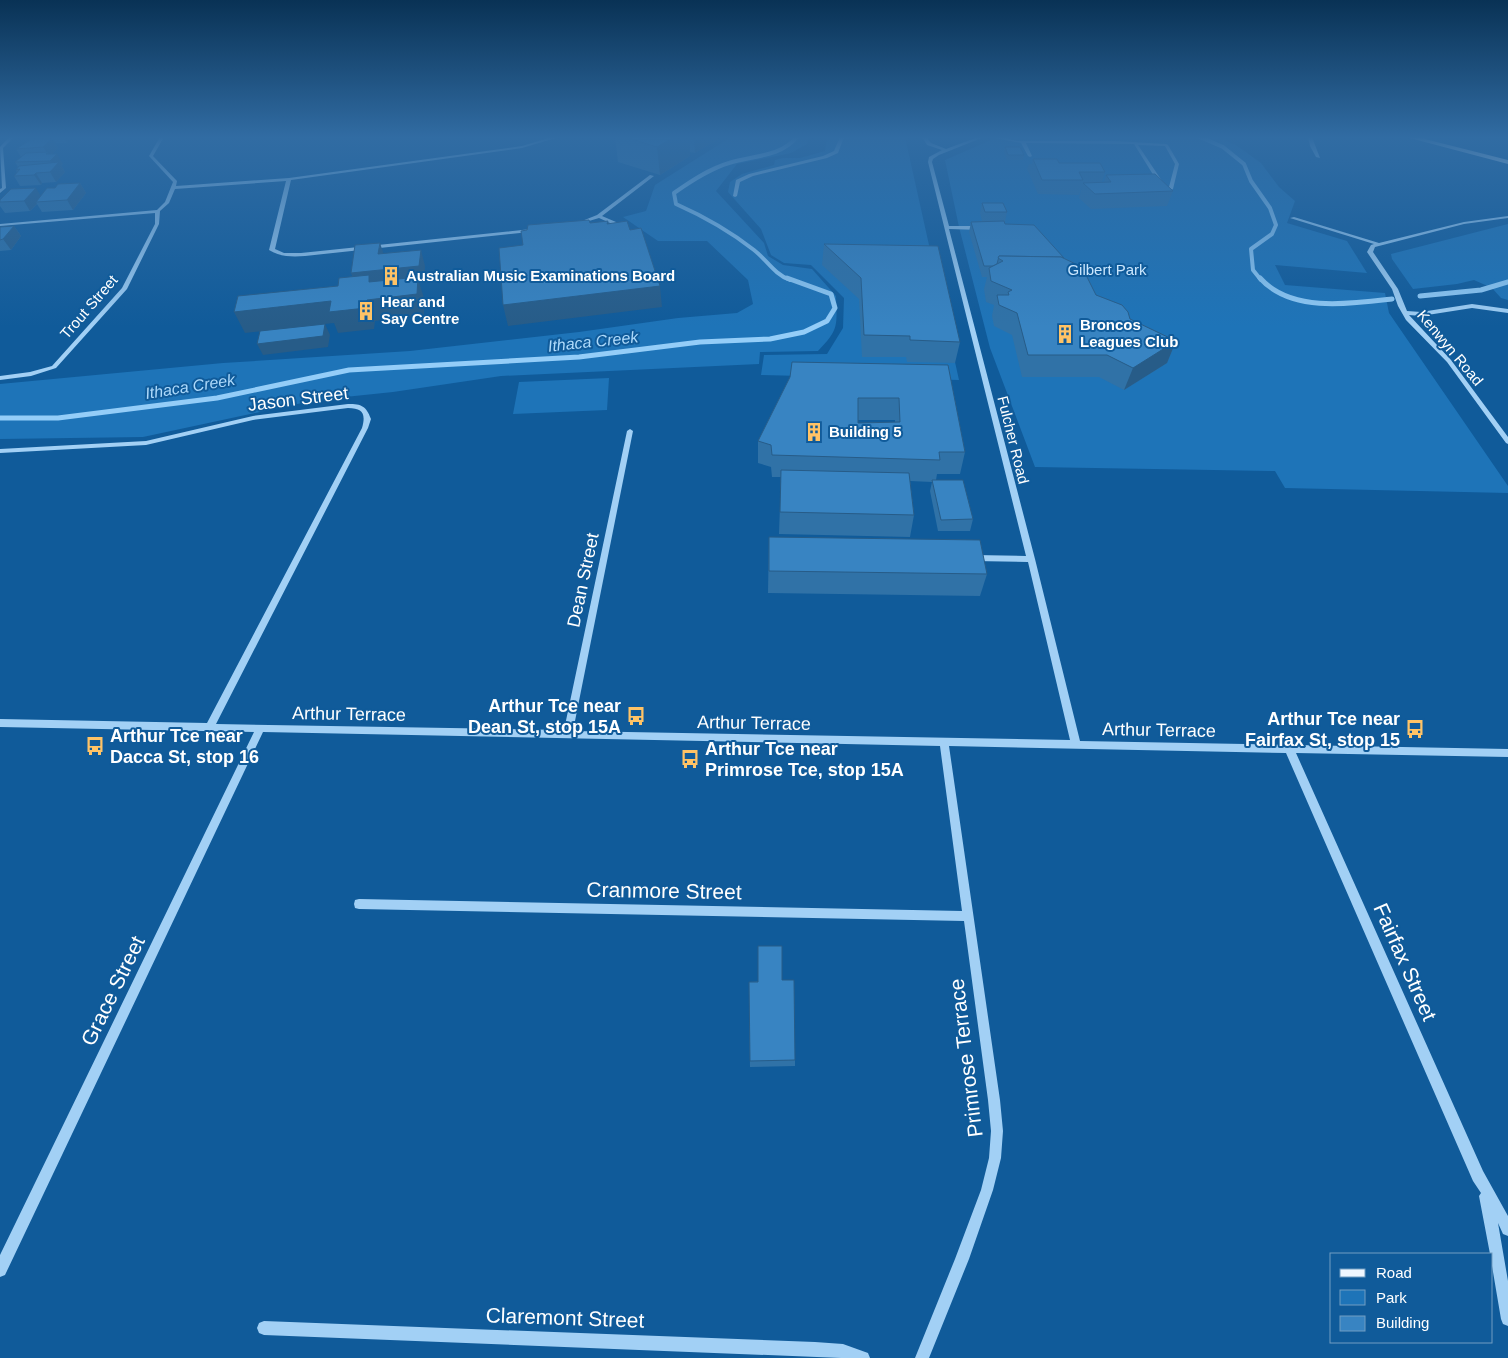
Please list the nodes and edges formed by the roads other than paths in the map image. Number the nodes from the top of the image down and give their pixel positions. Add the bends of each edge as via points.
1 (169, 200) edge
2 (284, 200) edge
3 (620, 200) edge
4 (939, 200) edge
5 (158, 211) junction
6 (599, 216) junction
7 (1508, 217) edge
8 (1292, 218) dead end
9 (572, 225) edge
10 (0, 226) edge
11 (621, 226) edge
12 (946, 227) junction
13 (548, 228) edge
14 (990, 228) edge
15 (1378, 244) junction
16 (1508, 311) edge
17 (1405, 313) junction
18 (0, 378) edge
19 (630, 431) dead end
20 (1508, 442) edge
21 (0, 451) edge
22 (963, 557) edge
23 (1031, 560) junction
24 (0, 723) edge
25 (210, 727) junction
26 (260, 728) junction
27 (568, 736) junction
28 (944, 743) junction
29 (1076, 745) junction
30 (1289, 748) junction
31 (1508, 753) edge
32 (359, 904) dead end
33 (968, 916) junction
34 (1485, 1191) junction
35 (1508, 1229) edge
36 (0, 1270) edge
37 (1508, 1319) edge
38 (264, 1328) dead end
39 (863, 1358) edge
40 (922, 1358) edge

1 - 5 street, Trout Street
2 - 13 street via 272,250 289,255
3 - 6 street
4 - 12 street, Fulcher Road
5 - 10 street
5 - 18 street, Trout Street via 158,224 124,289 54,367
6 - 9 street
6 - 11 street
7 - 15 street via 1464,223
8 - 15 street
12 - 14 street
12 - 23 street, Fulcher Road
15 - 17 street, Kenwyn Road via 1370,252 1395,289
16 - 17 street via 1472,306 1421,314
17 - 20 street, Kenwyn Road via 1449,361
19 - 27 street, Dean Street
21 - 25 street, Jason Street via 146,443 284,413 348,406 366,410 365,428
22 - 23 street
23 - 29 street, Fulcher Road
24 - 25 street, Arthur Terrace
25 - 26 street, Arthur Terrace
26 - 27 street, Arthur Terrace
26 - 36 street, Grace Street
27 - 28 street, Arthur Terrace
28 - 29 street, Arthur Terrace
28 - 33 street, Primrose Terrace
29 - 30 street, Arthur Terrace
30 - 31 street, Arthur Terrace
30 - 34 street, Fairfax Street
32 - 33 street, Cranmore Street
33 - 40 street, Primrose Terrace via 994,1100 995,1158 962,1259
34 - 35 street, Fairfax Street
34 - 37 street, Fairfax Street
38 - 39 street, Claremont Street via 815,1349 843,1351

